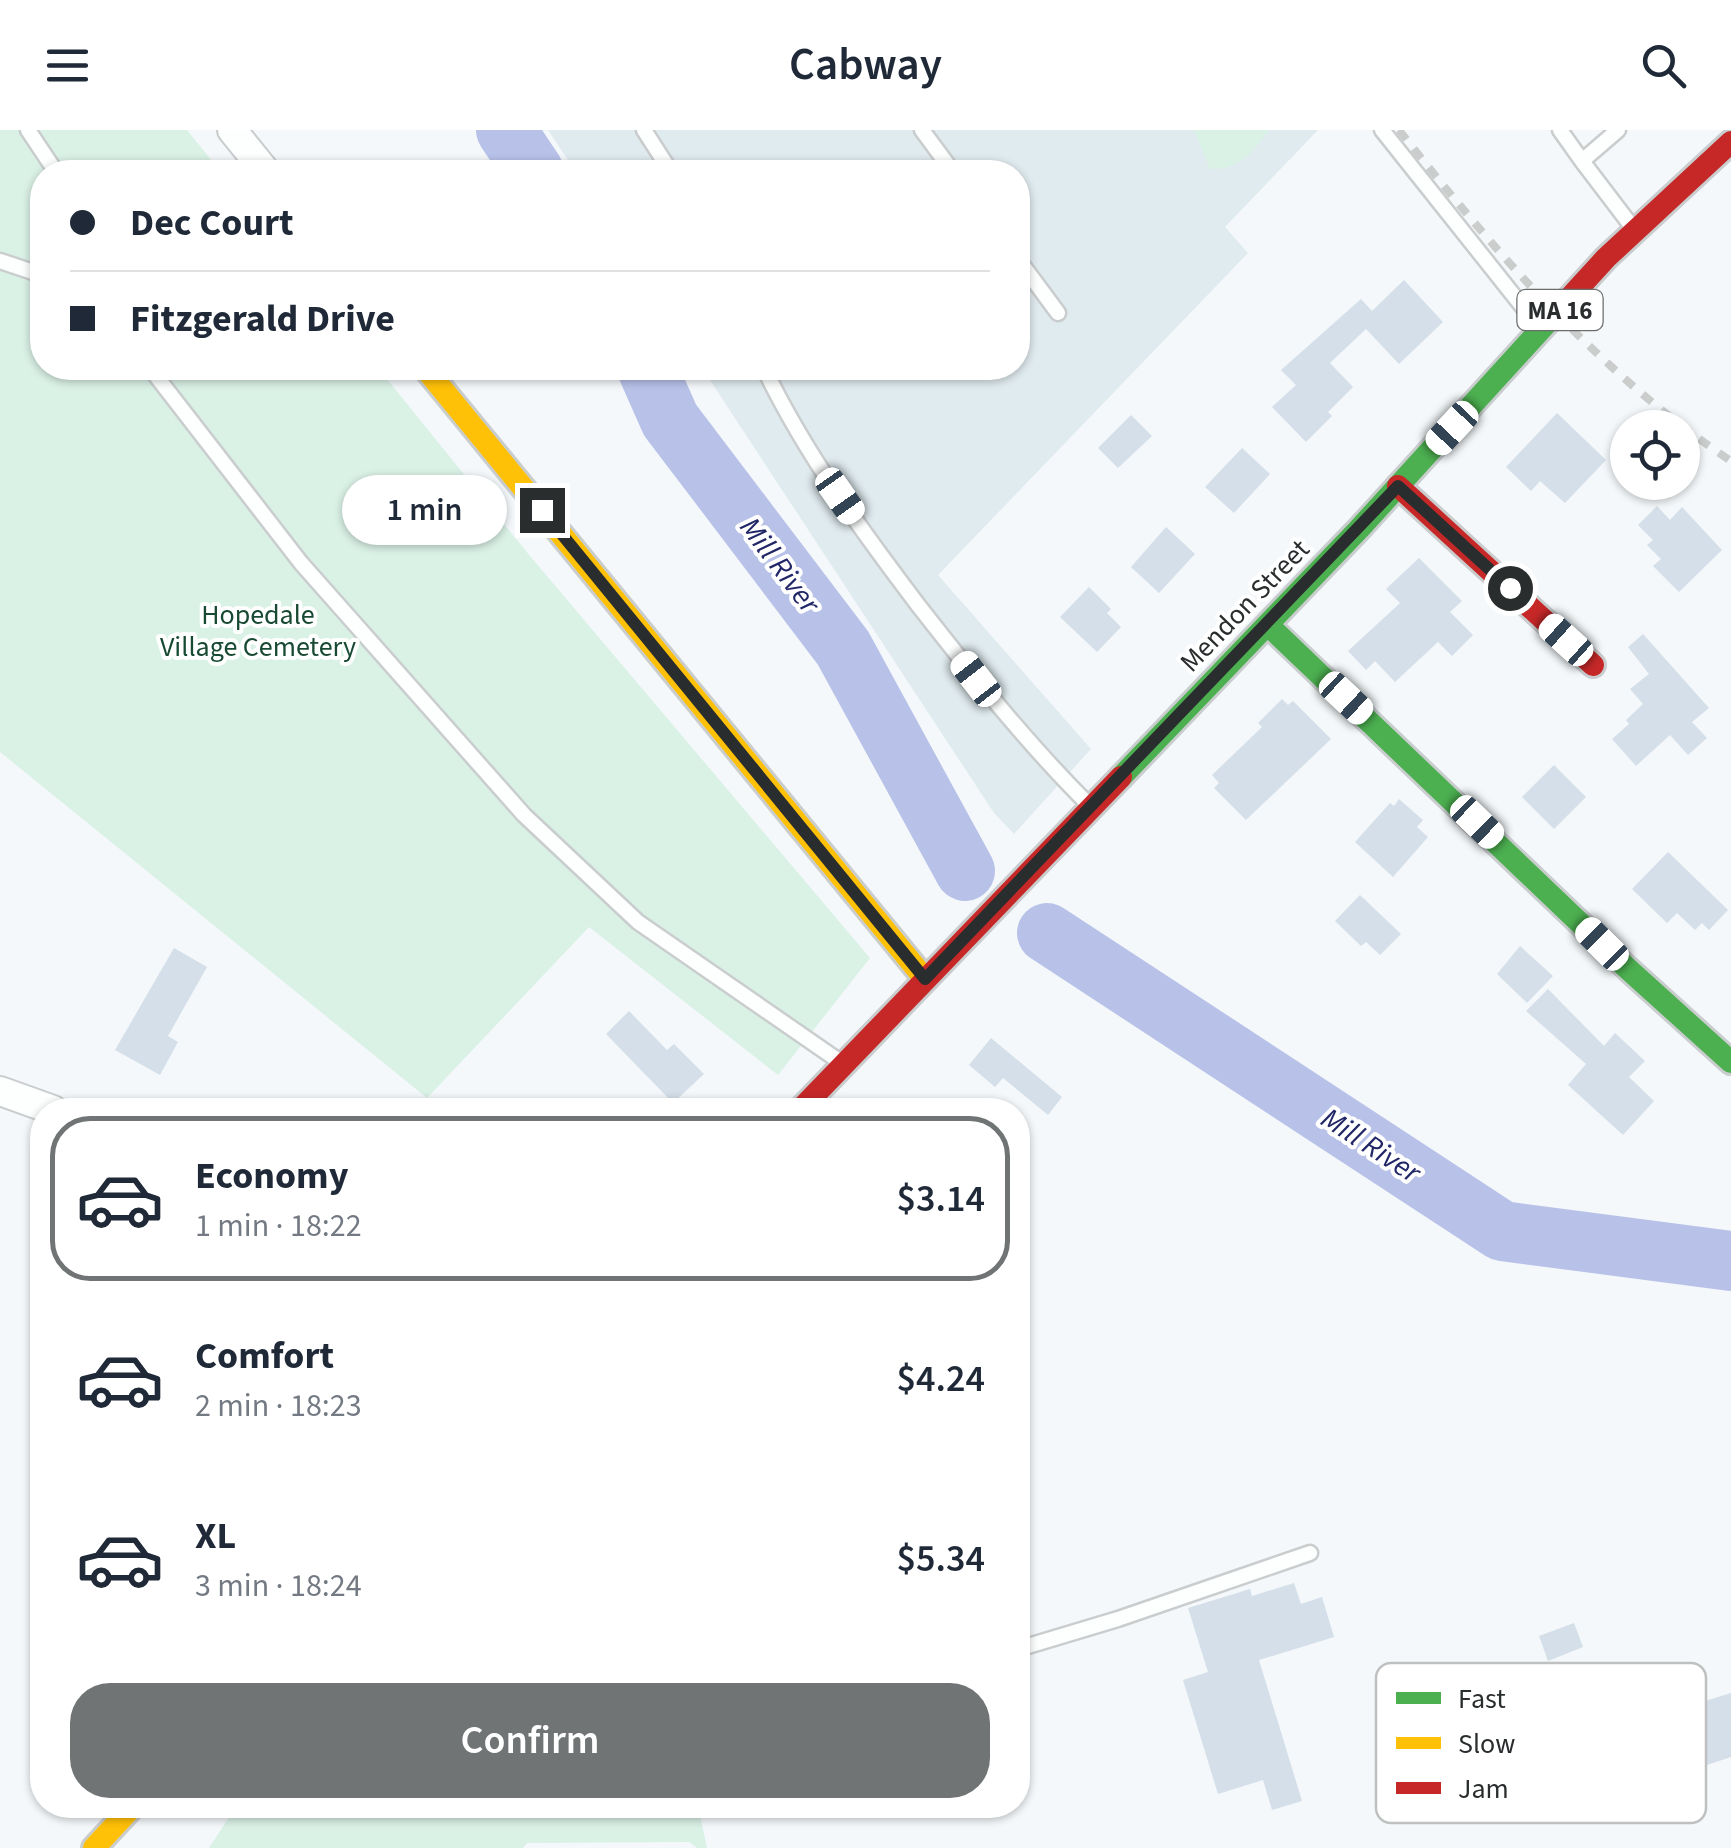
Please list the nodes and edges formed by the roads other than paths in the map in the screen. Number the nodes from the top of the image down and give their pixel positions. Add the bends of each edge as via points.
1 (28, 130) edge
2 (232, 130) edge
3 (644, 130) edge
4 (922, 130) edge
5 (1382, 130) edge
6 (1560, 130) edge
7 (1618, 130) edge
8 (1731, 142) edge
9 (48, 160) edge
10 (256, 160) edge
11 (663, 160) edge
12 (945, 160) edge
13 (1582, 160) junction
14 (1635, 231) junction
15 (0, 261) edge
16 (30, 271) edge
17 (1030, 275) edge
18 (1058, 313) dead end
19 (1541, 330) junction
20 (159, 380) edge
21 (435, 380) edge
22 (771, 380) edge
23 (1398, 486) junction
24 (1268, 624) junction
25 (1594, 665) dead end
26 (1092, 807) junction
27 (925, 979) junction
28 (1731, 1062) edge
29 (844, 1064) junction
30 (0, 1091) edge
31 (811, 1098) edge
32 (30, 1102) edge
33 (1310, 1553) dead end
34 (1030, 1645) edge
35 (122, 1818) edge
36 (94, 1848) edge

1 - 9 lane
2 - 10 street
3 - 11 lane
4 - 12 lane
5 - 19 lane
6 - 13 lane
7 - 13 lane
8 - 14 street, Mendon Street / MA 16
13 - 14 lane
14 - 19 street, Mendon Street / MA 16
15 - 16 lane
17 - 18 lane
19 - 23 street, Mendon Street / MA 16
20 - 29 lane via 301,563 524,816 638,922
21 - 27 street
22 - 26 lane via 831,483 898,578 1002,711
23 - 24 street, Mendon Street / MA 16
23 - 25 street
24 - 26 street, Mendon Street / MA 16
24 - 28 street
26 - 27 street, Mendon Street / MA 16
27 - 29 street, Mendon Street / MA 16
29 - 31 street, Mendon Street / MA 16
30 - 32 street
33 - 34 lane
35 - 36 street

